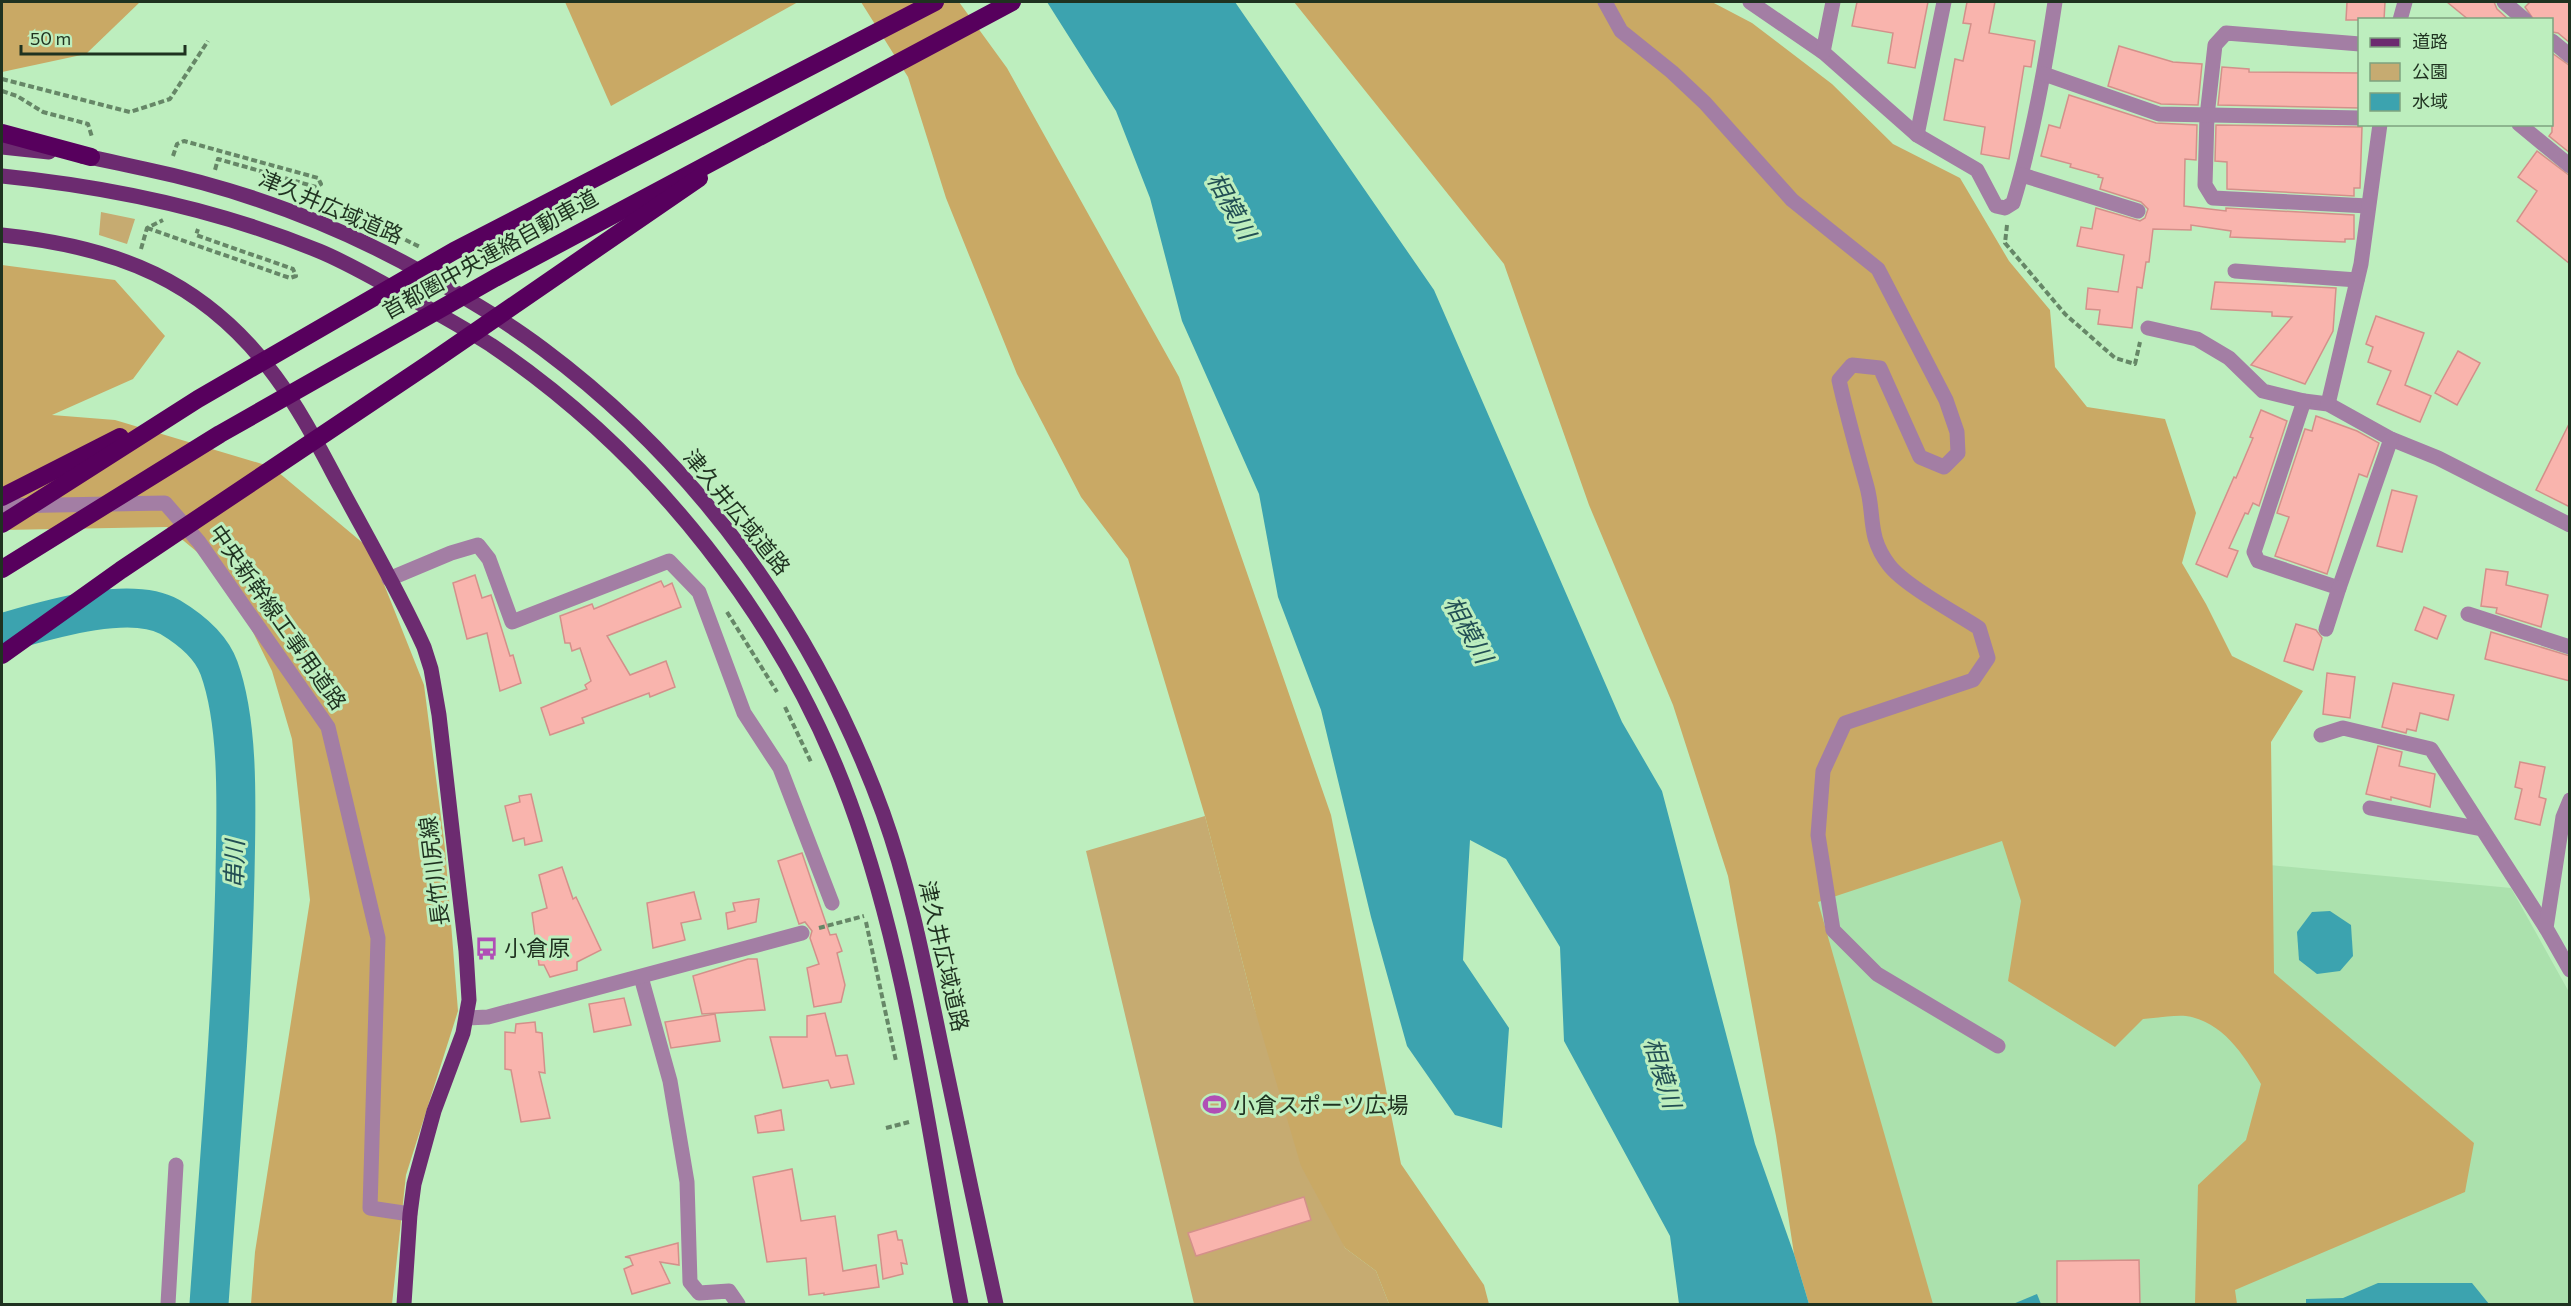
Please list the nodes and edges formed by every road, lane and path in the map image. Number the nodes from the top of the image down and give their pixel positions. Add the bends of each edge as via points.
1 (935, 2) edge
2 (1012, 2) edge
3 (1605, 2) edge
4 (1750, 2) edge
5 (1833, 2) edge
6 (1944, 2) edge
7 (2055, 2) edge
8 (2504, 2) edge
9 (2523, 18) edge
10 (208, 41) dead end
11 (2553, 42) edge
12 (2358, 44) edge
13 (1823, 52) junction
14 (2570, 56) edge
15 (2044, 74) junction
16 (2, 79) edge
17 (2, 91) edge
18 (2207, 116) junction
19 (2358, 118) edge
20 (2380, 126) edge
21 (2521, 126) edge
22 (771, 129) junction
23 (2, 133) edge
24 (1917, 135) junction
25 (2, 147) edge
26 (173, 156) dead end
27 (91, 157) junction
28 (252, 160) dead end
29 (2570, 166) edge
30 (2022, 175) junction
31 (2, 176) edge
32 (2368, 206) junction
33 (2138, 211) dead end
34 (165, 219) dead end
35 (188, 225) dead end
36 (2007, 225) dead end
37 (147, 228) junction
38 (200, 228) dead end
39 (2, 234) edge
40 (245, 261) dead end
41 (135, 264) junction
42 (2235, 271) dead end
43 (2357, 280) junction
44 (2148, 328) joint
45 (198, 399) junction
46 (2304, 401) junction
47 (2328, 404) junction
48 (2391, 439) junction
49 (2, 497) edge
50 (2, 506) edge
51 (2, 524) edge
52 (2570, 525) edge
53 (2, 569) edge
54 (389, 579) junction
55 (2339, 588) junction
56 (726, 610) dead end
57 (2468, 614) dead end
58 (2326, 629) dead end
59 (2570, 646) edge
60 (2, 655) edge
61 (2321, 735) dead end
62 (812, 763) dead end
63 (2570, 800) edge
64 (2370, 808) dead end
65 (2482, 829) junction
66 (832, 903) dead end
67 (861, 906) dead end
68 (864, 916) junction
69 (2546, 928) junction
70 (802, 933) joint
71 (2570, 970) edge
72 (641, 977) junction
73 (467, 1018) junction
74 (1998, 1046) dead end
75 (897, 1065) dead end
76 (907, 1110) dead end
77 (909, 1122) junction
78 (886, 1128) dead end
79 (911, 1133) dead end
80 (176, 1165) dead end
81 (410, 1214) junction
82 (168, 1305) edge
83 (404, 1305) edge
84 (738, 1305) edge
85 (961, 1305) edge
86 (996, 1305) edge

1 - 45 highway, 首都圏中央連絡自動車道 via 454,251
2 - 22 highway, 首都圏中央連絡自動車道
3 - 74 street via 1621,31 1705,103 1792,200 1878,269 1946,400 1957,432 1959,453 1944,466 1920,457 1880,368 1852,365 1839,380 1868,489 1872,535 1889,566 1979,628 1988,658 1973,680 1845,723 1823,771 1818,835 1833,930 1877,974
4 - 13 street
5 - 13 street
6 - 24 street
7 - 15 street
8 - 9 street
10 - 16 path via 170,99 130,112
11 - 14 street
12 - 18 street via 2226,33 2215,45
13 - 24 street
15 - 18 street via 2159,114
15 - 30 street
17 - 27 path via 43,112 88,124
18 - 19 street
18 - 32 street via 2205,185 2213,198
20 - 32 street
21 - 29 street
22 - 53 highway, 首都圏中央連絡自動車道 via 495,278 220,434
22 - 60 highway
23 - 27 highway
24 - 30 street via 1977,170 1996,206 2005,208 2013,203
25 - 27 main road, 津久井広域道路
26 - 28 path via 177,144 184,141
27 - 86 main road, 津久井広域道路 via 239,192 317,221 375,246 484,308 611,405 687,481 718,519 777,598 828,685 884,817 921,947
30 - 33 street
31 - 85 main road, 津久井広域道路 via 87,186 182,205 322,252 458,324 531,374 609,441 675,509 762,626 809,710 849,800 879,893 902,991
32 - 43 street
34 - 37 path
35 - 38 path
36 - 44 path via 2005,243 2026,270 2065,314 2115,358 2135,364 2142,335
37 - 40 path
37 - 41 path
39 - 41 main road via 97,251
41 - 54 main road, 長竹川尻線 via 182,288 236,329 276,376
42 - 43 street
43 - 47 street
44 - 46 street via 2197,339 2229,358 2263,391
45 - 49 highway
45 - 51 highway, 首都圏中央連絡自動車道
46 - 47 street
46 - 55 street via 2254,552 2259,561
47 - 48 street
48 - 52 street via 2439,458
48 - 55 street
50 - 81 street, 中央新幹線工事用道路 via 165,503 199,542 328,727 378,938 370,1208
54 - 66 street via 477,545 489,559 512,622 669,561 699,592 744,713 780,768
54 - 73 main road, 長竹川尻線 via 424,648 434,684 466,951 470,1000
55 - 58 street
56 - 62 path via 777,692
57 - 59 street
61 - 65 street via 2343,728 2431,749
63 - 69 street via 2563,817
64 - 65 street
65 - 69 street
67 - 68 path
68 - 70 path
68 - 75 path
69 - 71 street
70 - 72 street
72 - 73 street via 488,1017
72 - 84 street via 670,1081 685,1171 690,1282 699,1293 729,1291
73 - 81 main road, 長竹川尻線 via 427,1133
76 - 77 path
77 - 78 path
77 - 79 path
80 - 82 street
81 - 83 main road, 長竹川尻線

